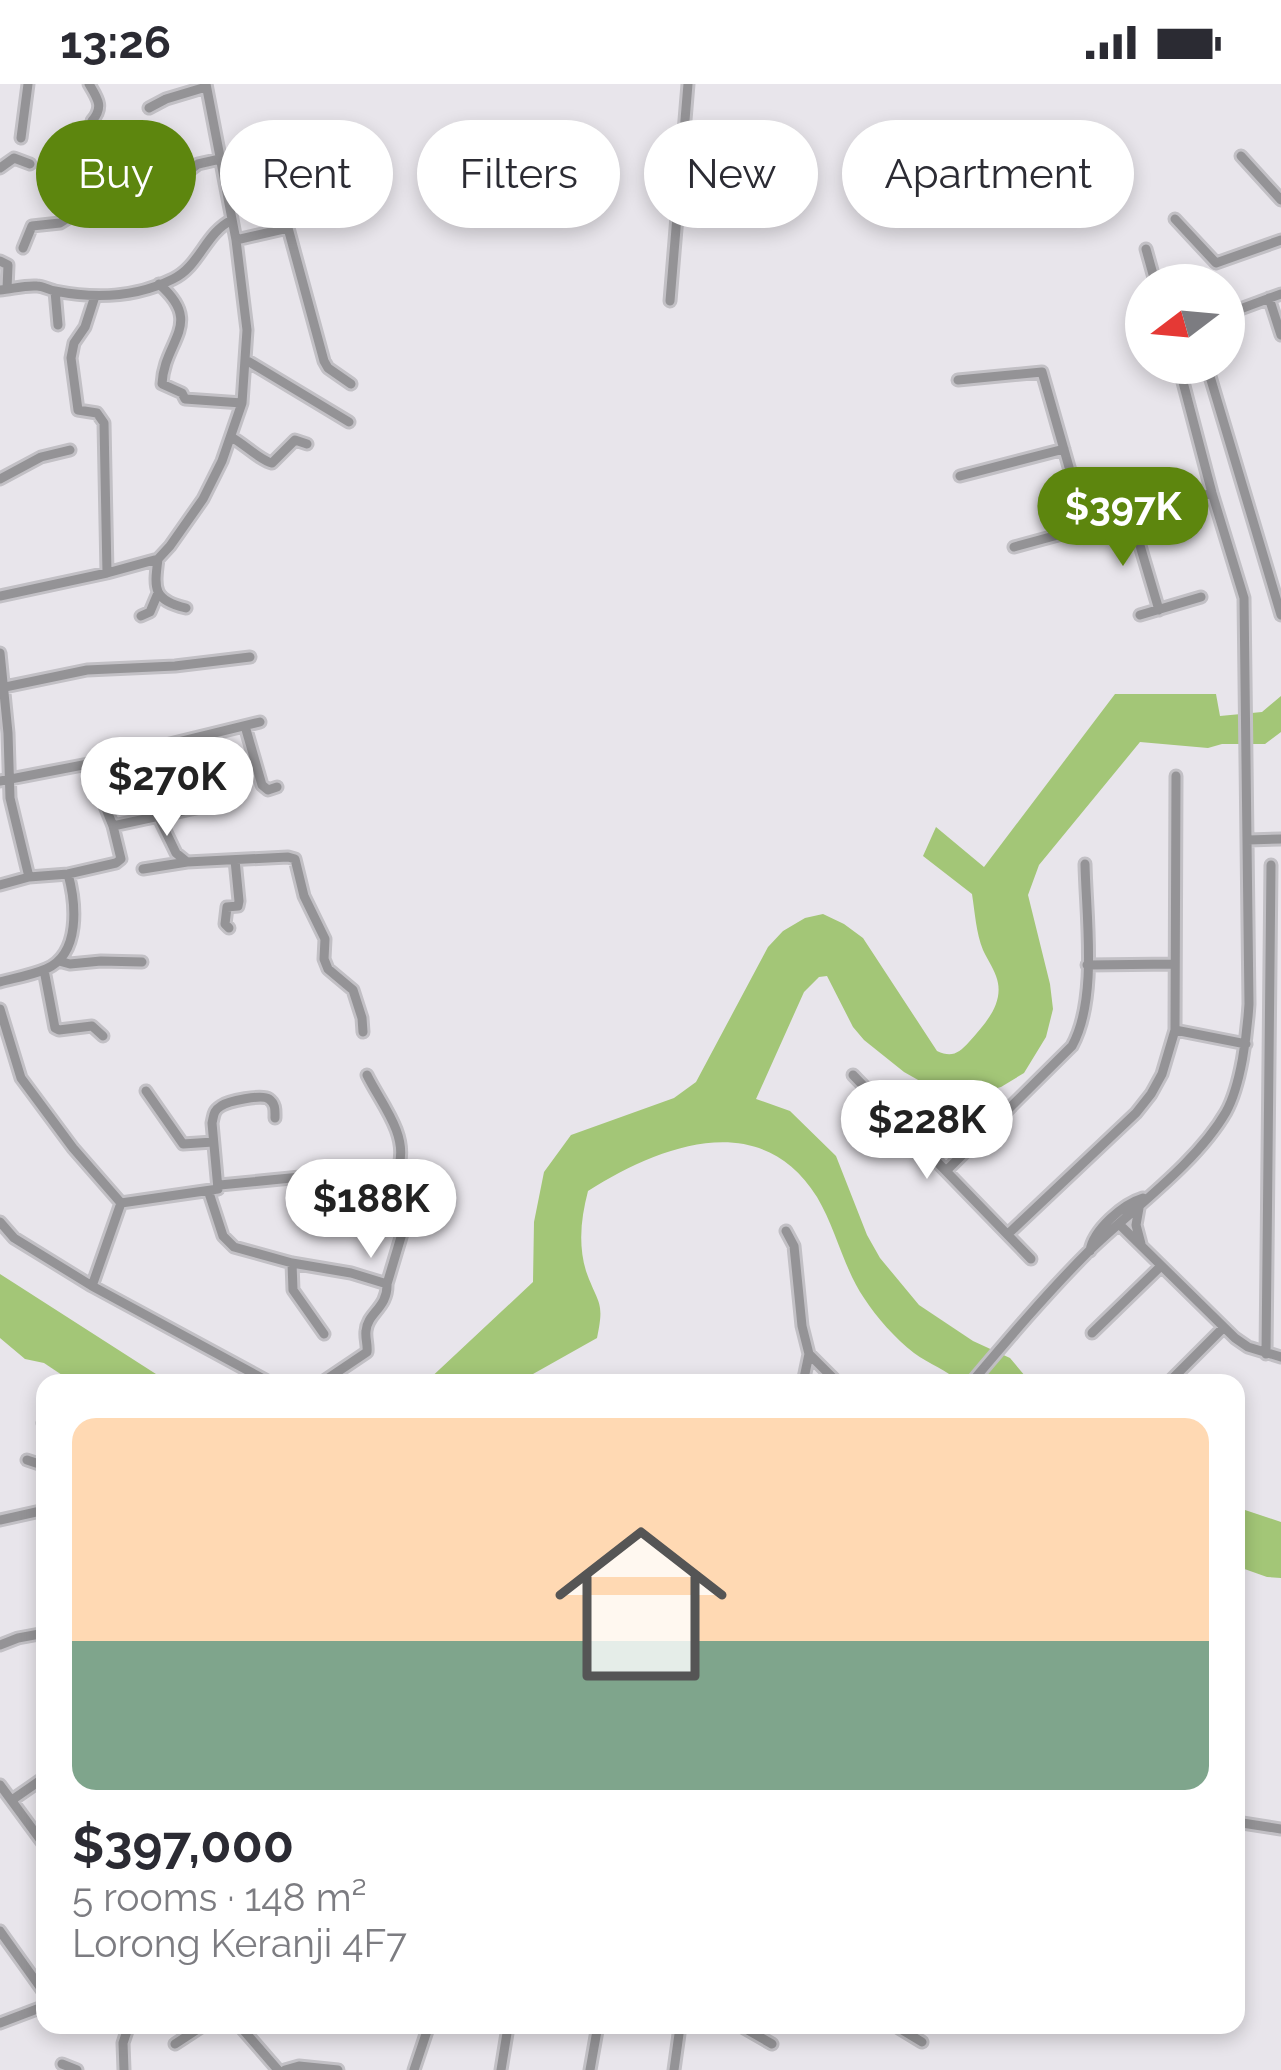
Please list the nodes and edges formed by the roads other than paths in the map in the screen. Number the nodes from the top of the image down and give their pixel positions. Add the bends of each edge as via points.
1 (28, 84) edge
2 (89, 84) edge
3 (688, 84) edge
4 (206, 85) edge
5 (149, 108) dead end
6 (93, 120) edge
7 (21, 138) dead end
8 (1241, 157) dead end
9 (220, 159) joint
10 (30, 164) dead end
11 (196, 166) edge
12 (0, 168) edge
13 (1281, 200) edge
14 (1175, 219) dead end
15 (36, 226) edge
16 (221, 228) edge
17 (234, 228) edge
18 (236, 240) junction
19 (1281, 240) edge
20 (23, 248) dead end
21 (1146, 249) dead end
22 (0, 261) edge
23 (1150, 264) edge
24 (159, 284) junction
25 (4, 290) edge
26 (55, 291) junction
27 (1281, 294) edge
28 (95, 296) junction
29 (1269, 298) junction
30 (670, 301) dead end
31 (1245, 307) edge
32 (58, 325) dead end
33 (1281, 335) edge
34 (246, 360) junction
35 (958, 380) dead end
36 (351, 383) dead end
37 (1183, 384) edge
38 (1212, 384) edge
39 (242, 403) junction
40 (350, 422) dead end
41 (231, 437) junction
42 (307, 444) dead end
43 (70, 449) dead end
44 (1064, 449) junction
45 (960, 476) dead end
46 (0, 479) edge
47 (1212, 493) junction
48 (1131, 515) junction
49 (1086, 527) junction
50 (1014, 547) dead end
51 (158, 559) junction
52 (107, 573) junction
53 (158, 593) junction
54 (0, 596) edge
55 (1201, 598) dead end
56 (186, 608) dead end
57 (1159, 610) junction
58 (1140, 615) dead end
59 (1281, 615) edge
60 (141, 616) dead end
61 (0, 653) edge
62 (250, 657) dead end
63 (1, 688) edge
64 (260, 722) dead end
65 (245, 726) junction
66 (88, 764) junction
67 (1176, 776) dead end
68 (4, 779) edge
69 (277, 787) dead end
70 (210, 805) dead end
71 (159, 818) junction
72 (113, 826) junction
73 (1281, 839) edge
74 (1248, 841) junction
75 (236, 860) junction
76 (187, 862) junction
77 (1085, 864) dead end
78 (1271, 865) dead end
79 (143, 869) dead end
80 (68, 874) junction
81 (28, 877) junction
82 (0, 884) edge
83 (229, 928) dead end
84 (59, 961) junction
85 (142, 962) dead end
86 (1087, 964) junction
87 (1175, 964) junction
88 (44, 970) junction
89 (0, 982) edge
90 (0, 1009) edge
91 (1276, 1028) edge
92 (1175, 1030) junction
93 (363, 1032) dead end
94 (103, 1036) dead end
95 (1246, 1044) junction
96 (367, 1075) dead end
97 (853, 1075) dead end
98 (146, 1091) dead end
99 (275, 1118) dead end
100 (213, 1142) junction
101 (392, 1168) junction
102 (947, 1170) junction
103 (220, 1185) junction
104 (208, 1193) junction
105 (1144, 1200) junction
106 (121, 1203) junction
107 (0, 1222) edge
108 (1120, 1225) junction
109 (786, 1231) dead end
110 (1008, 1234) junction
111 (1142, 1247) junction
112 (1092, 1248) junction
113 (1030, 1259) dead end
114 (292, 1263) junction
115 (1161, 1266) junction
116 (387, 1284) junction
117 (92, 1286) junction
118 (1223, 1328) junction
119 (1092, 1333) dead end
120 (324, 1334) dead end
121 (809, 1354) junction
122 (1266, 1354) junction
123 (1281, 1357) edge
124 (254, 1374) edge
125 (334, 1374) edge
126 (805, 1374) edge
127 (829, 1374) edge
128 (978, 1374) edge
129 (1177, 1374) edge
130 (27, 1460) dead end
131 (36, 1463) edge
132 (36, 1512) edge
133 (0, 1520) edge
134 (36, 1635) edge
135 (0, 1645) edge
136 (36, 1783) edge
137 (0, 1785) edge
138 (11, 1801) junction
139 (1245, 1823) edge
140 (1281, 1828) edge
141 (36, 1834) edge
142 (0, 1931) edge
143 (36, 1981) edge
144 (36, 2009) edge
145 (0, 2023) edge
146 (126, 2034) edge
147 (190, 2034) edge
148 (248, 2034) edge
149 (426, 2034) edge
150 (507, 2034) edge
151 (596, 2034) edge
152 (676, 2034) edge
153 (684, 2034) edge
154 (755, 2034) edge
155 (909, 2034) edge
156 (922, 2042) dead end
157 (175, 2044) dead end
158 (772, 2044) dead end
159 (677, 2051) junction
160 (62, 2064) dead end
161 (76, 2070) edge
162 (124, 2070) edge
163 (282, 2070) edge
164 (338, 2070) edge
165 (414, 2070) edge
166 (501, 2070) edge
167 (590, 2070) edge
168 (674, 2070) edge

1 - 7 street
2 - 6 street via 100,101
3 - 30 street
4 - 5 street
4 - 9 street
8 - 13 street
9 - 11 street
10 - 12 street via 14,158
14 - 19 street via 1216,263
15 - 20 street
16 - 24 street via 188,270
17 - 18 street
18 - 34 street
18 - 36 street via 288,228 324,361
21 - 23 street
22 - 25 street via 8,265
24 - 28 street
24 - 39 street via 177,300 182,319 162,384 185,400
25 - 26 street
26 - 28 street
26 - 32 street
27 - 29 street
28 - 52 street via 71,358 78,410 98,413 104,423
29 - 31 street
29 - 33 street
34 - 39 street
34 - 40 street
35 - 44 street via 1042,372
37 - 47 street
38 - 59 street
39 - 41 street
41 - 42 street via 272,463 295,440
41 - 51 street via 203,499
43 - 46 street
44 - 45 street
44 - 49 street
47 - 48 street
47 - 74 street via 1244,598
48 - 49 street
48 - 57 street
49 - 50 street
51 - 52 street
51 - 53 street
52 - 54 street
53 - 56 street
53 - 60 street
55 - 57 street
57 - 58 street
61 - 63 street
62 - 63 street via 87,670
63 - 68 street
64 - 65 street
65 - 66 street
65 - 69 street via 262,785
66 - 68 street
66 - 72 street
67 - 87 street
68 - 81 street
70 - 71 street
71 - 72 street
71 - 76 street
72 - 80 street via 122,859
73 - 74 street
74 - 95 street
75 - 76 street
75 - 83 street via 238,906 226,907
75 - 93 street via 296,859 325,939 324,959 353,990
76 - 79 street
77 - 86 street
78 - 91 street
80 - 81 street
80 - 84 street via 74,920
81 - 82 street
84 - 85 street
84 - 88 street
86 - 87 street
86 - 102 street via 1072,1046
87 - 92 street
88 - 89 street
88 - 94 street via 55,1028 92,1026
90 - 106 street via 21,1078
91 - 122 street
92 - 95 street
92 - 110 street via 1162,1074 1136,1113
95 - 105 street via 1228,1109
96 - 101 street via 399,1132 402,1157
97 - 102 street
98 - 100 street via 183,1144
99 - 100 street via 261,1097 221,1106
100 - 103 street
101 - 103 street
101 - 116 street via 404,1227
102 - 110 street
103 - 104 street
104 - 106 street
104 - 114 street via 228,1243
105 - 108 street
105 - 111 street via 1136,1225
105 - 112 street via 1098,1233
106 - 117 street
107 - 117 street
108 - 111 street
108 - 112 street
109 - 121 street
110 - 113 street
111 - 112 street via 1117,1237
111 - 115 street
112 - 128 street
114 - 116 street
114 - 120 street via 293,1290
115 - 118 street
115 - 119 street
116 - 125 street via 386,1302 365,1329 367,1352
117 - 124 street
118 - 122 street
118 - 129 street
121 - 126 street
121 - 127 street
122 - 123 street
130 - 131 street
132 - 133 street
134 - 135 street
136 - 138 street
137 - 138 street
138 - 141 street
139 - 140 street
142 - 143 street
144 - 145 street
146 - 162 street
147 - 157 street
148 - 163 street
149 - 165 street
150 - 166 street
151 - 167 street
152 - 159 street
153 - 159 street
154 - 158 street
155 - 156 street
159 - 168 street
160 - 161 street
163 - 164 street

